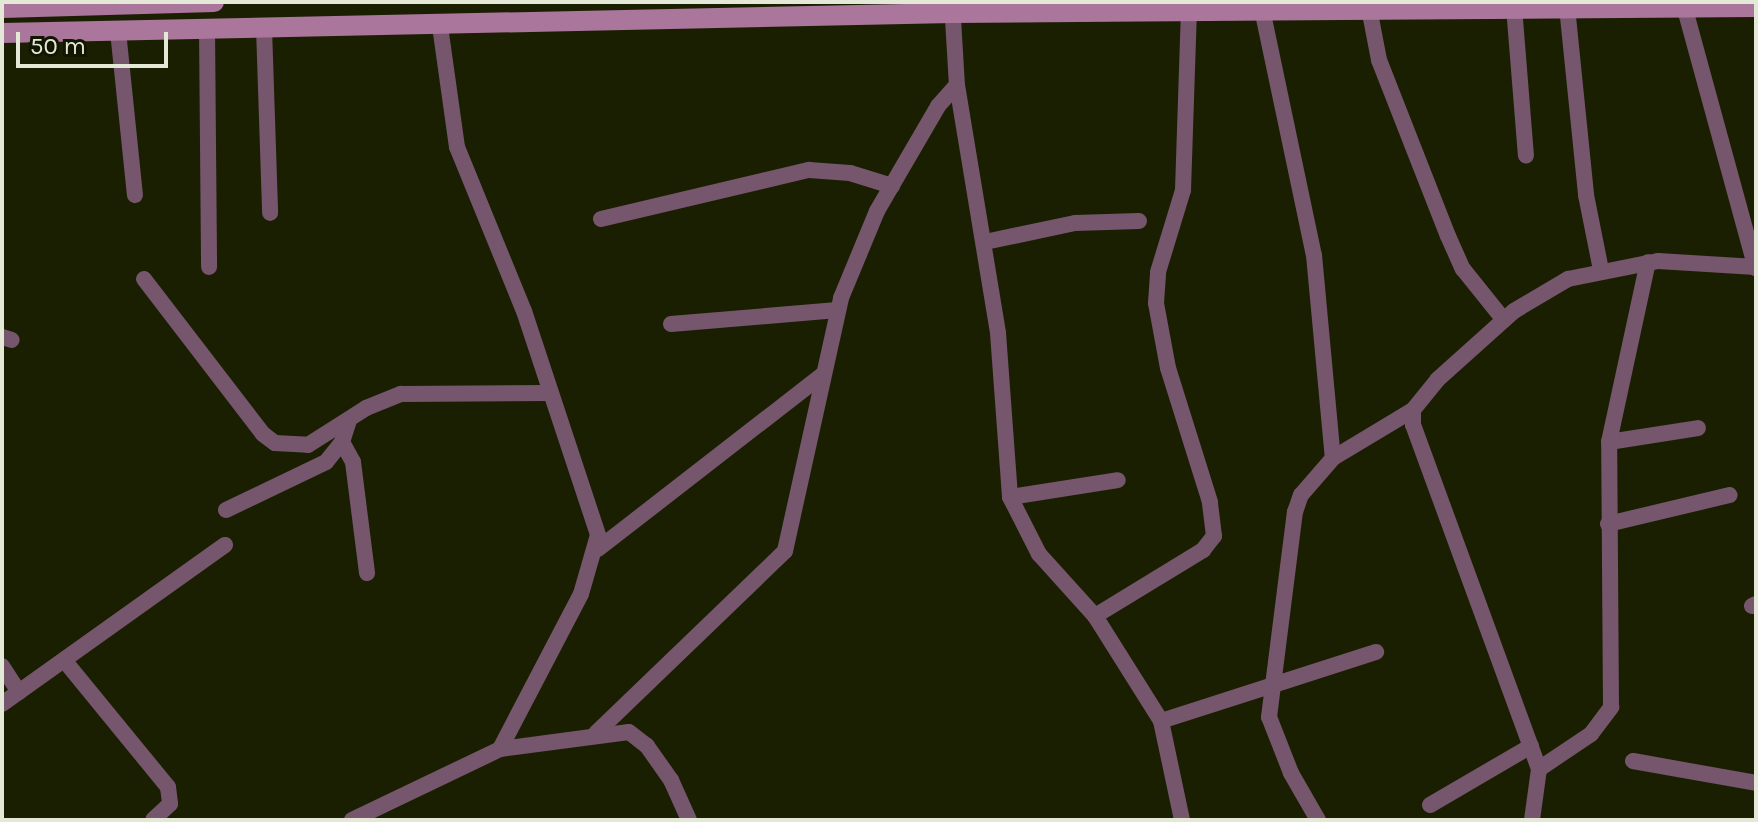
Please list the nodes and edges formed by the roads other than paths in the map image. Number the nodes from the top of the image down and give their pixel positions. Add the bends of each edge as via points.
1 (187, 2) edge
2 (214, 2) edge
3 (1683, 4) edge
4 (1514, 7) junction
5 (1567, 7) junction
6 (1756, 7) edge
7 (2, 8) edge
8 (952, 8) edge
9 (1369, 8) junction
10 (1262, 9) junction
11 (1189, 10) junction
12 (440, 26) junction
13 (264, 28) junction
14 (207, 29) junction
15 (118, 31) junction
16 (2, 33) edge
17 (957, 85) junction
18 (1526, 156) dead end
19 (892, 186) junction
20 (135, 195) dead end
21 (270, 213) dead end
22 (601, 219) dead end
23 (1139, 221) dead end
24 (985, 242) junction
25 (1648, 262) junction
26 (209, 267) dead end
27 (1756, 268) edge
28 (1601, 270) junction
29 (144, 279) dead end
30 (837, 310) junction
31 (1504, 320) junction
32 (671, 324) dead end
33 (822, 375) junction
34 (549, 393) junction
35 (1413, 410) junction
36 (349, 421) junction
37 (1698, 428) dead end
38 (342, 442) junction
39 (1609, 442) junction
40 (1333, 458) junction
41 (1118, 480) dead end
42 (1730, 495) dead end
43 (1010, 497) junction
44 (226, 510) dead end
45 (1608, 524) junction
46 (225, 545) dead end
47 (598, 549) junction
48 (367, 573) dead end
49 (1095, 616) junction
50 (1376, 652) dead end
51 (64, 660) junction
52 (2, 666) edge
53 (1272, 686) junction
54 (19, 692) junction
55 (2, 704) edge
56 (1161, 721) junction
57 (596, 733) junction
58 (1531, 746) junction
59 (500, 749) junction
60 (1633, 761) dead end
61 (1539, 769) junction
62 (1756, 783) edge
63 (1430, 805) dead end
64 (153, 820) edge
65 (352, 820) edge
66 (689, 820) edge
67 (1182, 820) edge
68 (1318, 820) edge
69 (1532, 820) edge

1 - 2 main road
1 - 7 main road
3 - 5 main road
3 - 6 main road
3 - 27 street
4 - 5 main road
4 - 9 main road
4 - 18 street
5 - 28 street via 1586,195
8 - 11 main road
8 - 12 main road
8 - 17 street
9 - 10 main road
9 - 31 street via 1379,60 1453,247 1463,269
10 - 11 main road
10 - 40 street via 1314,255
11 - 49 street via 1183,190 1158,272 1156,303 1168,368 1210,502 1214,536 1203,550
12 - 13 main road
12 - 34 street via 457,147 524,311
13 - 14 main road
13 - 21 street
14 - 15 main road
14 - 26 street
15 - 16 main road
15 - 20 street
17 - 19 street via 938,106
17 - 24 street
19 - 22 street via 850,173 809,170
19 - 30 street
23 - 24 street via 1075,223
24 - 43 street via 998,333
25 - 27 street
25 - 28 street
25 - 39 street
28 - 31 street via 1535,294
29 - 36 street via 275,443 308,445
30 - 32 street
30 - 33 street
31 - 35 street via 1437,380
33 - 47 street
33 - 57 street via 785,551
34 - 36 street via 401,394 380,400
34 - 47 street via 592,503
35 - 40 street
35 - 58 street via 1413,425
36 - 38 street
37 - 39 street
38 - 44 street via 317,469
38 - 48 street via 353,462
39 - 45 street
40 - 53 street via 1301,495 1295,512
41 - 43 street
42 - 45 street
43 - 49 street via 1039,554
45 - 61 street via 1611,707 1591,734
46 - 51 street
47 - 59 street via 581,594
49 - 56 street
50 - 53 street
51 - 54 street
51 - 64 street via 168,787 170,804
52 - 54 street
53 - 56 street
53 - 68 street via 1274,736
54 - 55 street
56 - 67 street
57 - 59 street
57 - 66 street via 637,736 671,780
58 - 61 street
58 - 63 street
59 - 65 street
60 - 62 street
61 - 69 street

